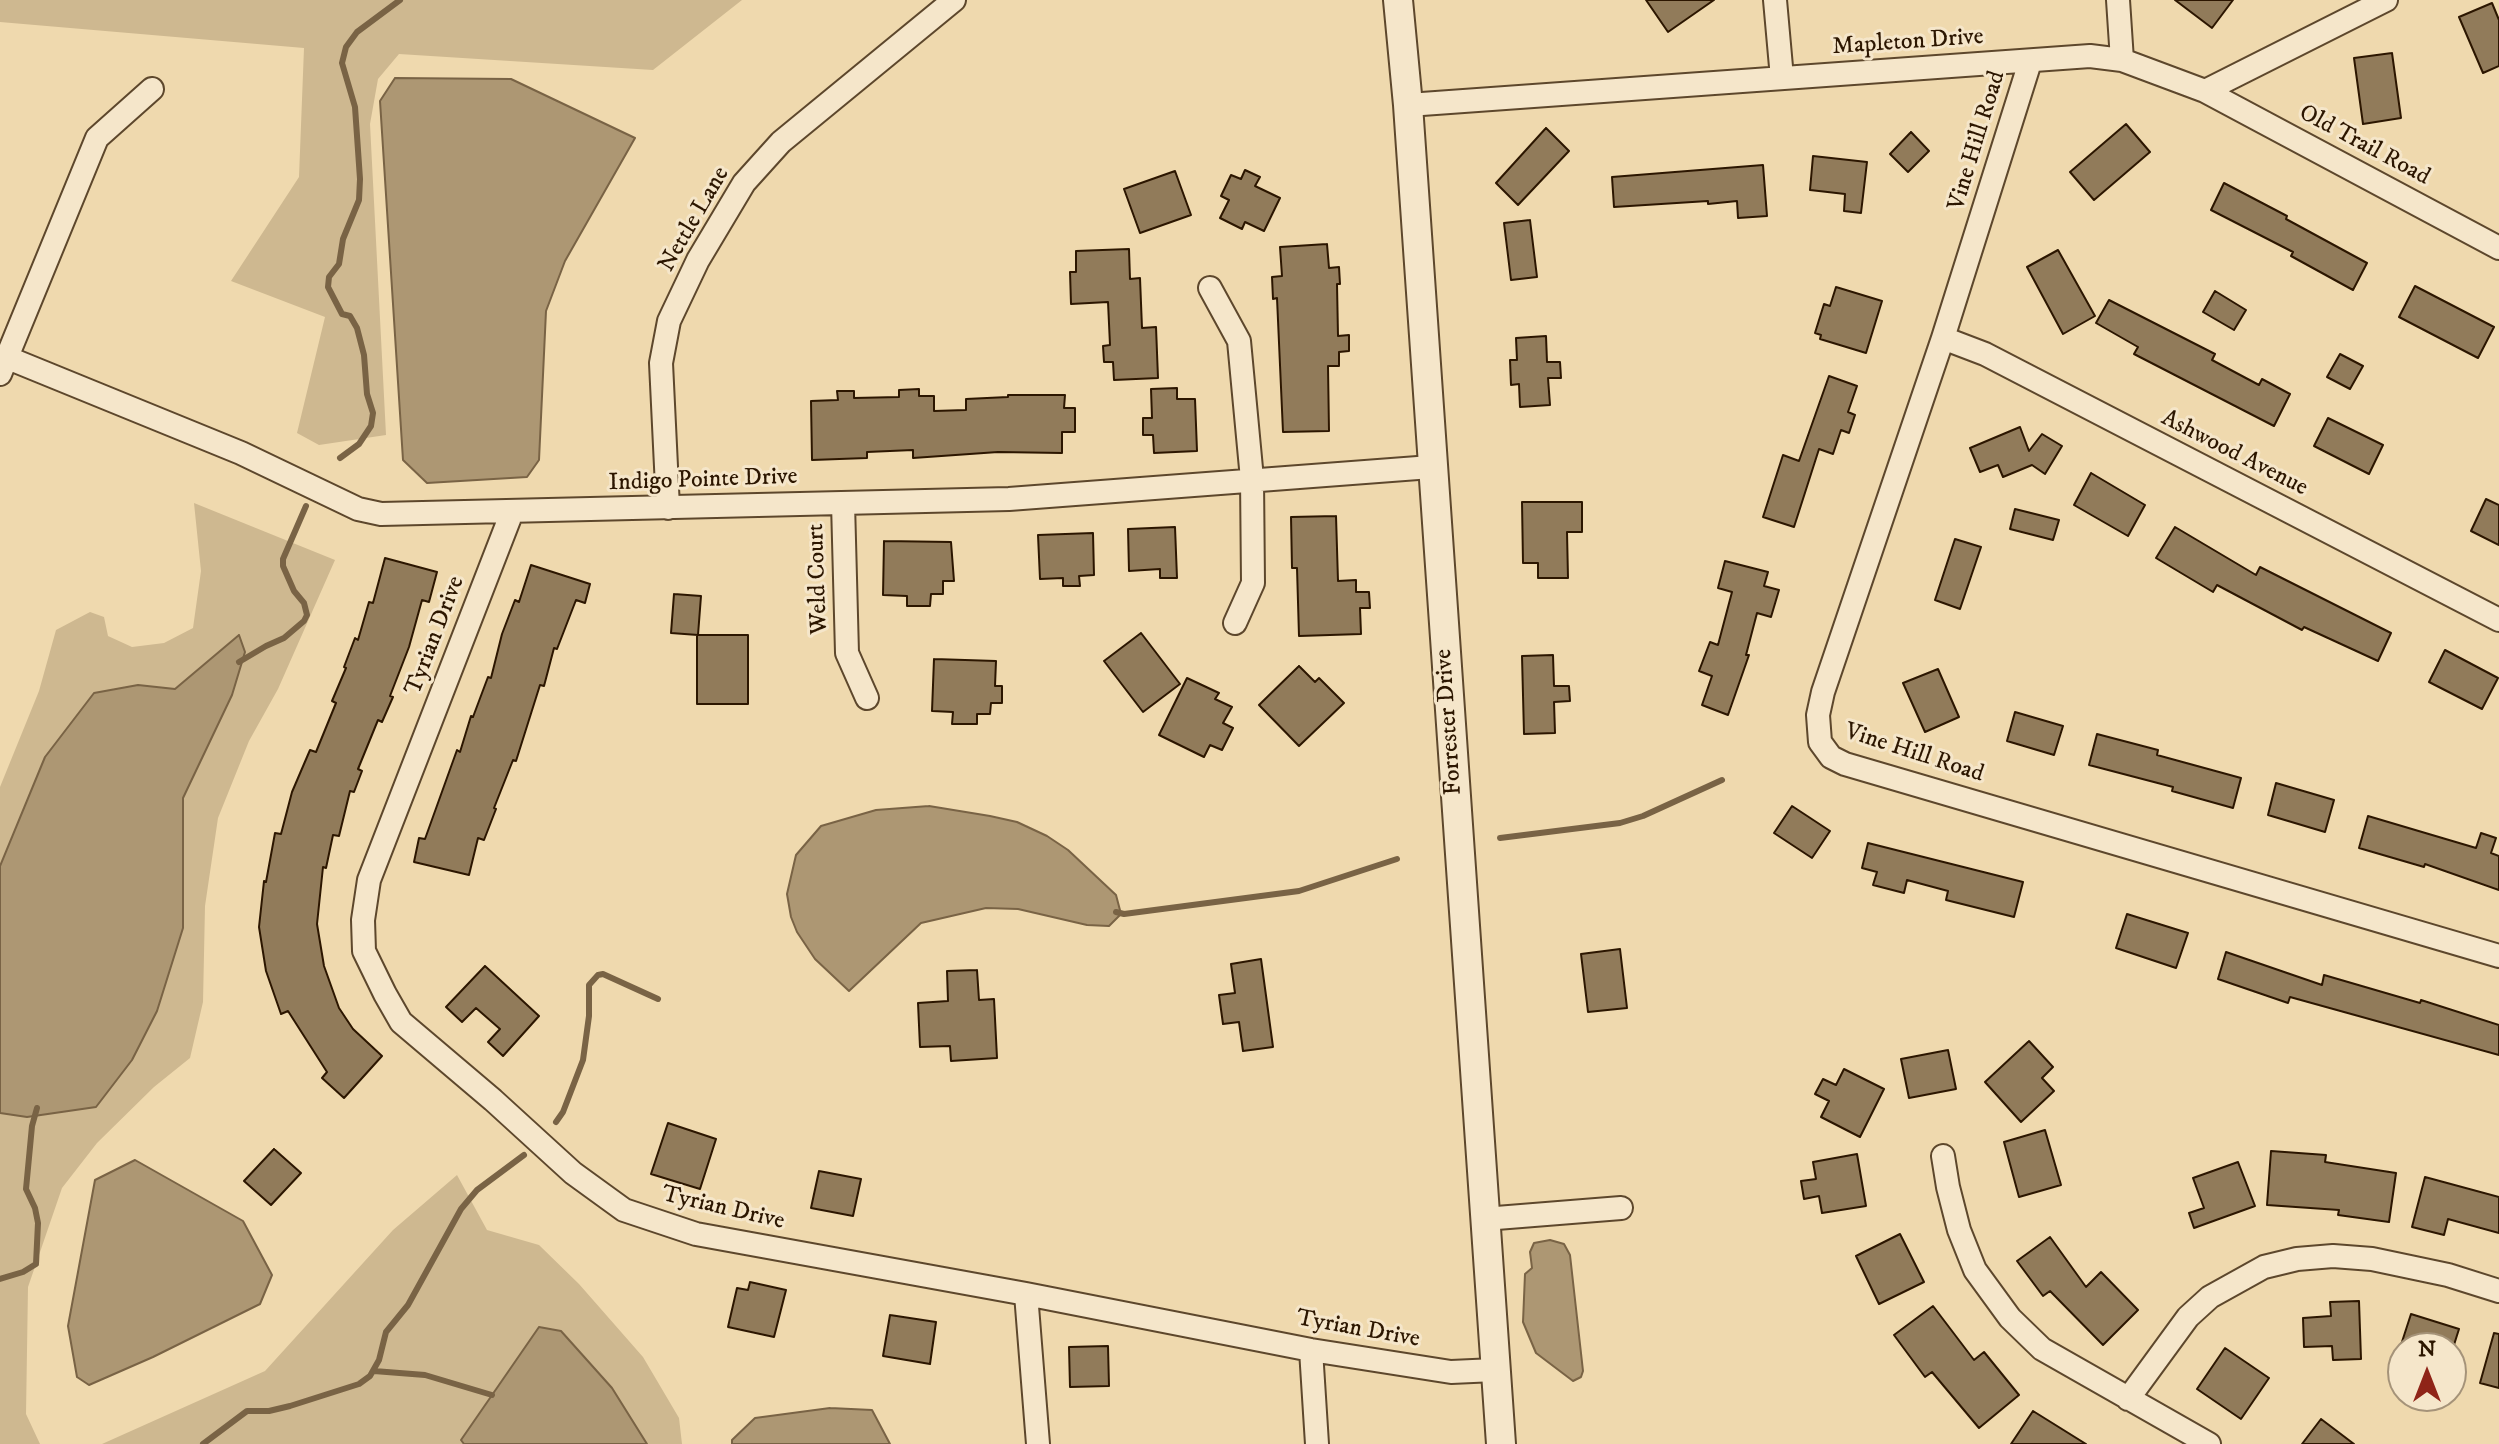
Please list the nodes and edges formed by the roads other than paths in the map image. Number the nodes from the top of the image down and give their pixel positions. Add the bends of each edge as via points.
1 (954, 0) edge
2 (1398, 0) edge
3 (1775, 0) edge
4 (2118, 0) edge
5 (2386, 0) edge
6 (2122, 60) junction
7 (2030, 62) junction
8 (1782, 78) junction
9 (152, 89) dead end
10 (2205, 91) junction
11 (1408, 105) junction
12 (2499, 248) edge
13 (1210, 288) dead end
14 (1943, 338) junction
15 (4, 366) edge
16 (1431, 467) junction
17 (1252, 479) junction
18 (843, 503) junction
19 (668, 508) junction
20 (512, 512) junction
21 (2499, 620) edge
22 (1235, 623) dead end
23 (867, 698) dead end
24 (2499, 956) edge
25 (1943, 1156) dead end
26 (1621, 1208) dead end
27 (1484, 1219) junction
28 (2499, 1291) edge
29 (1026, 1294) junction
30 (1311, 1350) junction
31 (1495, 1370) junction
32 (2128, 1399) junction
33 (1038, 1444) edge
34 (1317, 1444) edge
35 (1501, 1444) edge
36 (2209, 1444) edge

1 - 19 street, Nettle Lane via 781,142 744,183 698,260 669,321 661,363
2 - 11 street, Forrester Drive
3 - 8 street
4 - 6 street
5 - 10 street
6 - 7 street, Mapleton Drive via 2090,56
6 - 10 street, Mapleton Drive
7 - 8 street, Mapleton Drive
7 - 14 street, Vine Hill Road
8 - 11 street, Mapleton Drive
9 - 15 street via 97,138
10 - 12 street, Old Trail Road
11 - 16 street, Forrester Drive
13 - 17 street via 1239,341
14 - 21 street, Ashwood Avenue via 1985,354
14 - 24 street, Vine Hill Road via 1823,692 1818,734 1824,750 1845,764
15 - 20 street, Indigo Pointe Drive via 241,453 358,509 381,514
16 - 17 street, Indigo Pointe Drive
16 - 27 street, Forrester Drive
17 - 18 street, Indigo Pointe Drive via 1009,499
17 - 22 street via 1253,583
18 - 19 street, Indigo Pointe Drive
18 - 23 street, Weld Court via 847,653
19 - 20 street, Indigo Pointe Drive
20 - 29 street, Tyrian Drive via 369,880 364,951 401,1022 573,1173 624,1210 696,1234
25 - 32 street via 1959,1230 1990,1292 2042,1349
26 - 27 street
27 - 31 street, Forrester Drive
28 - 32 street via 2372,1259 2333,1256 2264,1267 2210,1297 2188,1317
29 - 30 street, Tyrian Drive
29 - 33 street
30 - 31 street, Tyrian Drive via 1451,1372
30 - 34 street
31 - 35 street, Forrester Drive
32 - 36 street

